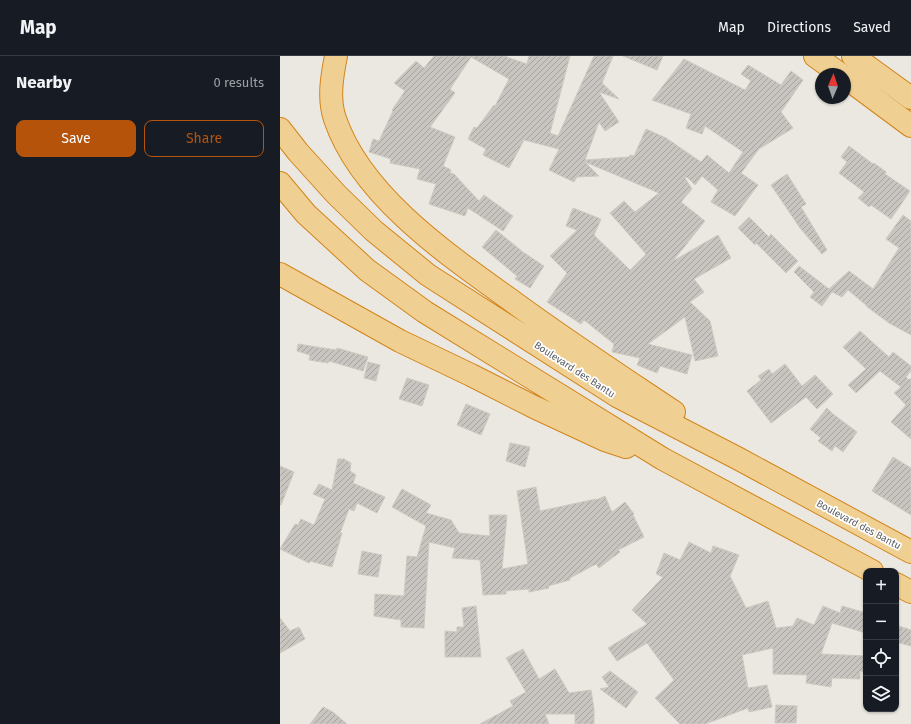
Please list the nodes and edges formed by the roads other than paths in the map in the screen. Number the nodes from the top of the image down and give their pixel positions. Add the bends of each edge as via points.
1 (336, 56) edge
2 (800, 56) edge
3 (853, 56) edge
4 (826, 64) edge
5 (851, 82) edge
6 (911, 98) edge
7 (911, 126) edge
8 (280, 129) edge
9 (280, 182) edge
10 (280, 274) edge
11 (664, 459) junction
12 (739, 459) junction
13 (911, 552) edge
14 (866, 568) edge
15 (899, 586) edge
16 (911, 592) edge

1 - 12 highway via 332,96 335,118 361,170 381,195 469,271 701,430
2 - 4 highway
3 - 6 highway
5 - 7 highway
8 - 12 highway, Boulevard des Bantu via 336,194 428,275 616,396
9 - 11 highway via 306,214 367,270 424,312
10 - 11 highway via 400,341 534,407 605,440
11 - 14 highway
12 - 13 highway, Boulevard des Bantu
15 - 16 highway

